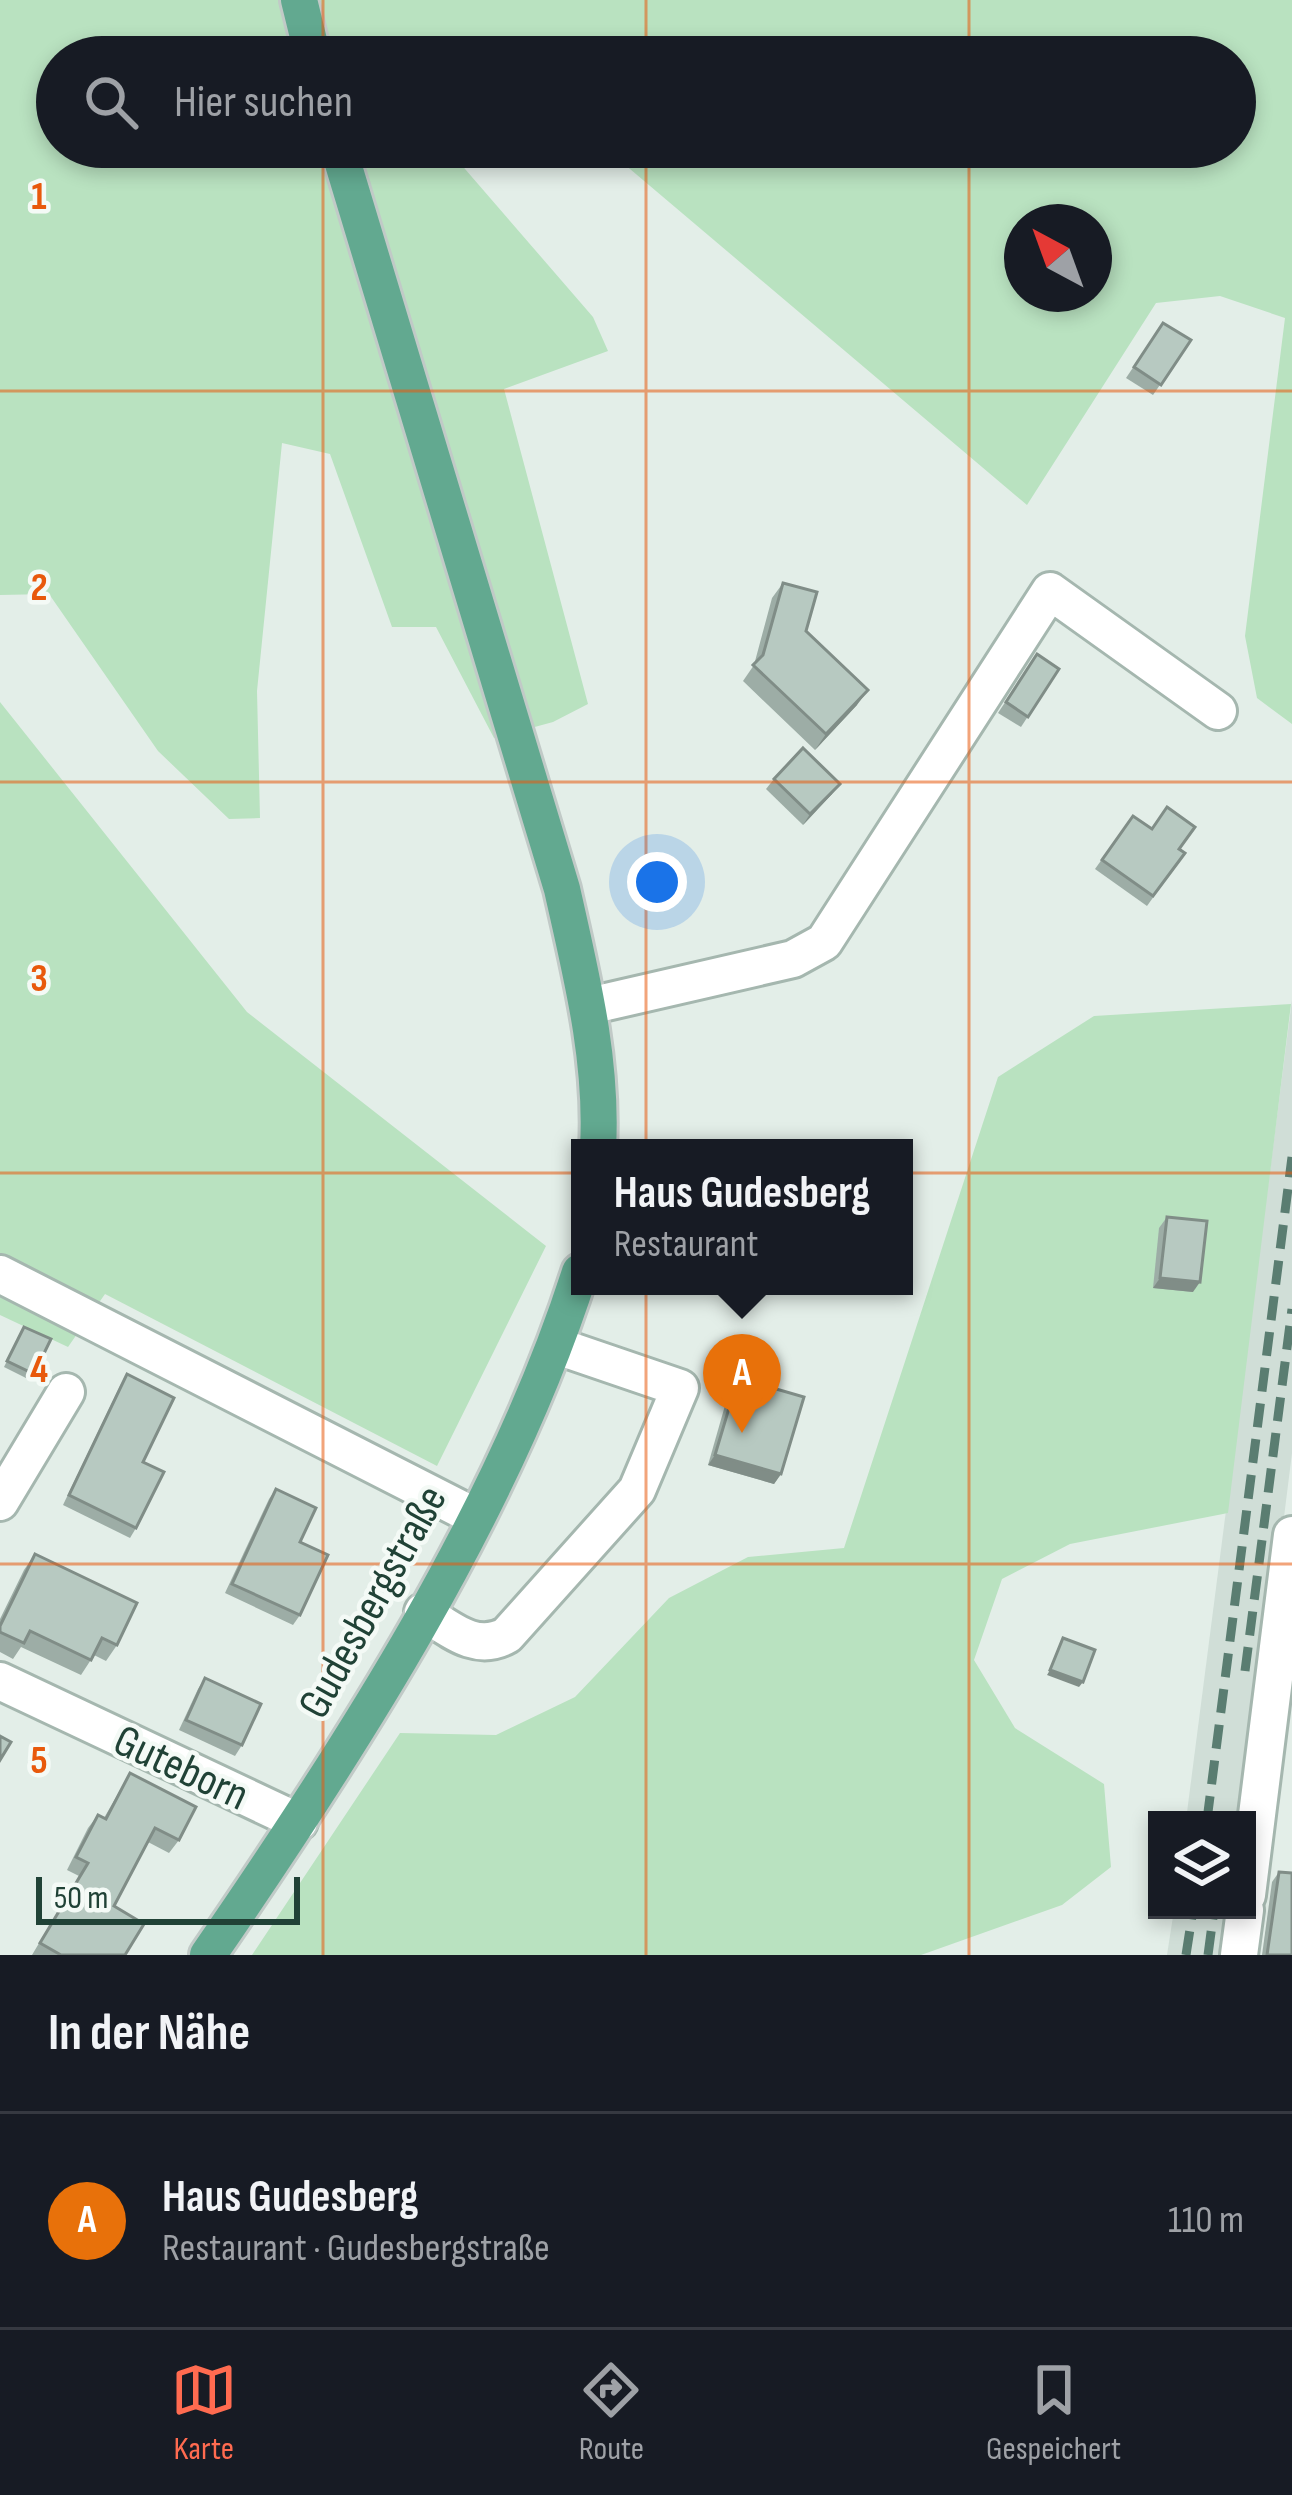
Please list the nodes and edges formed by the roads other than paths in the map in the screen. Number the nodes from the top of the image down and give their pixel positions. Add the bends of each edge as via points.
1 (299, 0) edge
2 (308, 36) edge
3 (344, 168) edge
4 (1218, 711) dead end
5 (589, 1006) junction
6 (599, 1139) edge
7 (0, 1274) edge
8 (573, 1295) edge
9 (557, 1346) junction
10 (67, 1392) dead end
11 (0, 1502) edge
12 (474, 1516) junction
13 (1292, 1535) edge
14 (423, 1612) junction
15 (0, 1681) edge
16 (299, 1822) junction
17 (1256, 1823) edge
18 (1244, 1919) edge
19 (208, 1955) edge
20 (1240, 1955) edge

1 - 2 main road
3 - 5 main road via 562,889
4 - 5 street via 1050,591 824,941 793,959
5 - 6 main road
7 - 12 street
8 - 9 main road, Gudesbergstraße
9 - 12 main road, Gudesbergstraße
9 - 14 street via 680,1388 638,1490 491,1644
10 - 11 street
12 - 14 main road, Gudesbergstraße
13 - 17 street
14 - 16 main road, Gudesbergstraße
15 - 16 street, Guteborn
16 - 19 main road, Gudesbergstraße
18 - 20 street

